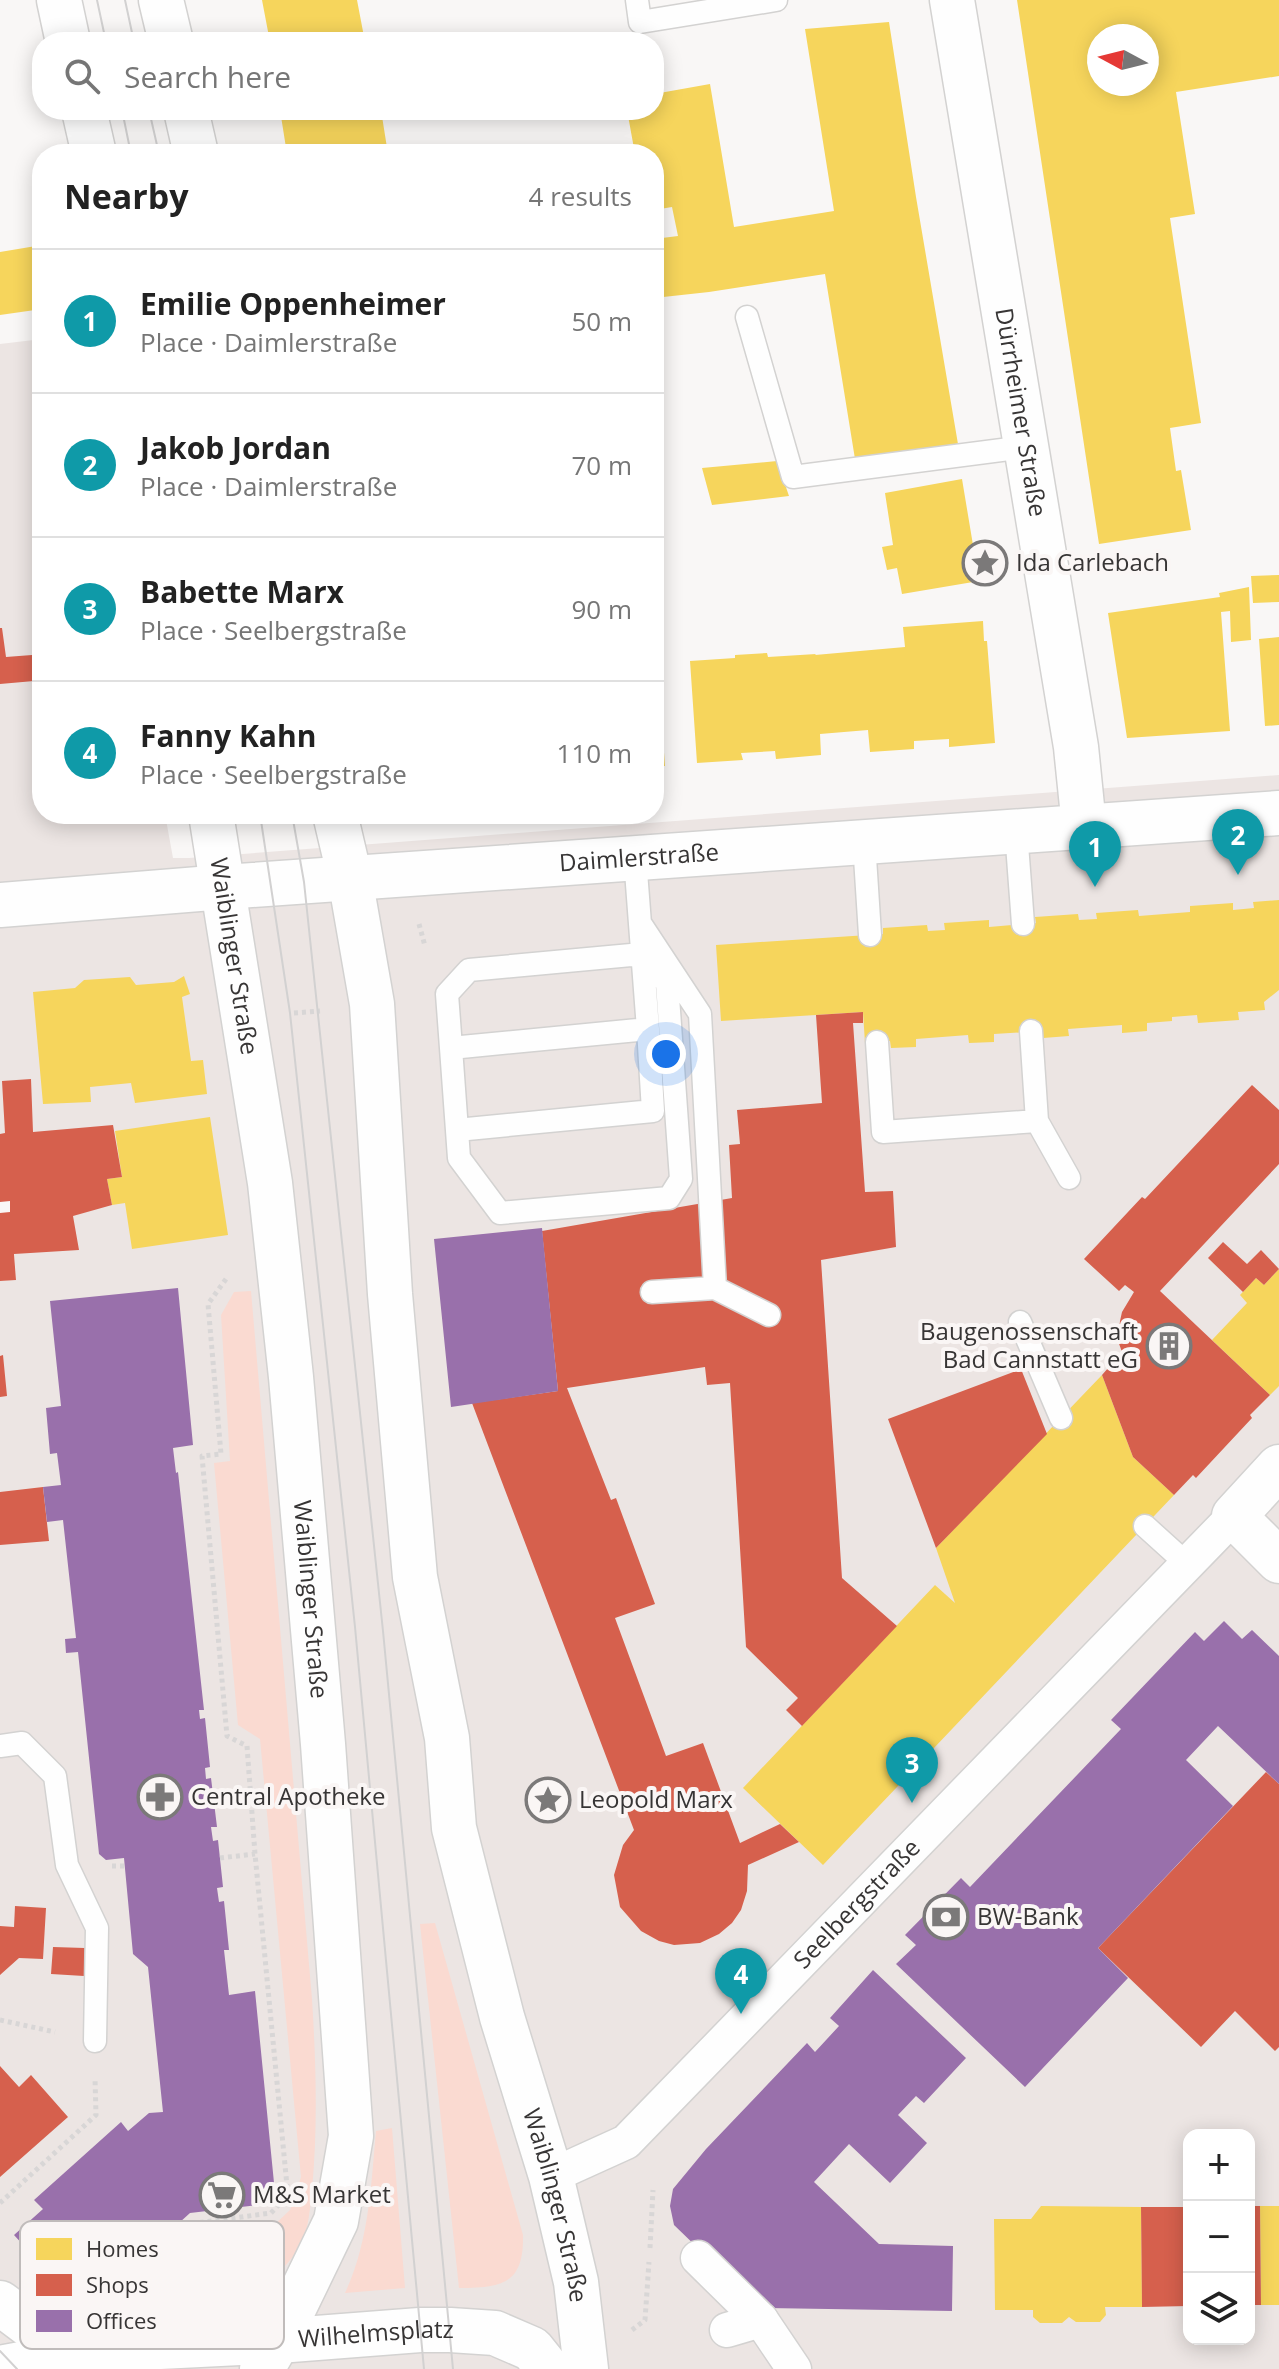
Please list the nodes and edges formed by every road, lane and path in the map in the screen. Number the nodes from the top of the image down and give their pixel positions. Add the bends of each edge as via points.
1 (59, 0) edge
2 (161, 0) edge
3 (637, 0) edge
4 (776, 0) edge
5 (952, 0) edge
6 (66, 32) edge
7 (169, 32) edge
8 (86, 120) edge
9 (188, 120) edge
10 (92, 144) edge
11 (194, 144) edge
12 (747, 317) dead end
13 (1025, 447) junction
14 (1279, 813) edge
15 (213, 824) edge
16 (337, 824) edge
17 (1084, 826) junction
18 (1016, 831) junction
19 (864, 842) junction
20 (635, 858) junction
21 (350, 878) junction
22 (224, 887) junction
23 (0, 905) edge
24 (640, 923) junction
25 (1023, 924) dead end
26 (870, 935) dead end
27 (642, 954) junction
28 (648, 1029) junction
29 (1031, 1031) dead end
30 (877, 1042) dead end
31 (451, 1048) junction
32 (1037, 1121) junction
33 (457, 1130) junction
34 (1069, 1178) dead end
35 (233, 1270) dead end
36 (715, 1288) junction
37 (652, 1292) dead end
38 (769, 1315) dead end
39 (1020, 1322) dead end
40 (1061, 1418) dead end
41 (1279, 1467) edge
42 (1234, 1516) junction
43 (1145, 1526) dead end
44 (1279, 1561) edge
45 (1187, 1564) junction
46 (0, 1746) edge
47 (255, 1854) junction
48 (220, 1858) dead end
49 (0, 2020) edge
50 (95, 2041) junction
51 (551, 2176) junction
52 (0, 2203) edge
53 (211, 2221) edge
54 (698, 2258) dead end
55 (0, 2303) edge
56 (20, 2318) edge
57 (284, 2327) edge
58 (61, 2349) edge
59 (136, 2349) edge
60 (217, 2349) edge
61 (69, 2355) junction
62 (270, 2355) edge
63 (0, 2368) edge
64 (548, 2369) edge
65 (586, 2369) edge
66 (794, 2369) edge

1 - 6 main road
2 - 7 main road
3 - 4 lane via 640,22
5 - 13 main road, Dürrheimer Straße
8 - 10 main road
9 - 11 main road
12 - 13 lane via 793,477
13 - 17 main road, Dürrheimer Straße via 1076,747
14 - 17 main road, Daimlerstraße
15 - 22 main road, Waiblinger Straße
16 - 21 main road, Waiblinger Straße
17 - 18 main road, Daimlerstraße
18 - 19 main road, Daimlerstraße
18 - 25 lane
19 - 20 main road, Daimlerstraße
19 - 26 lane
20 - 21 main road, Daimlerstraße
20 - 24 lane
21 - 22 main road, Daimlerstraße
21 - 51 main road, Waiblinger Straße via 374,1018 390,1294 415,1577 447,1738 454,1828 502,2017
22 - 23 main road, Daimlerstraße
22 - 57 main road, Waiblinger Straße via 270,1183 291,1377 351,2136 336,2221
24 - 27 lane
24 - 36 lane via 700,1014
27 - 28 lane
27 - 31 lane via 469,970 447,994
27 - 33 lane via 667,983 681,1179 669,1198 500,1213 459,1158
28 - 31 lane
28 - 33 lane via 653,1111
29 - 32 lane
30 - 32 lane via 883,1132
31 - 33 lane
32 - 34 lane
35 - 47 path via 208,1304 221,1454 202,1456 227,1736 247,1746
36 - 37 lane
36 - 38 lane
39 - 40 lane
41 - 42 main road, Seelbergstraße
42 - 44 main road
42 - 45 street, Seelbergstraße
43 - 45 lane
45 - 51 street, Seelbergstraße via 626,2142
46 - 50 lane via 22,1743 55,1776 67,1865 97,1928
47 - 48 path
47 - 53 path via 288,2195 271,2213
49 - 50 path
50 - 52 path via 96,2115
51 - 65 main road, Waiblinger Straße via 576,2282
54 - 66 street via 742,2322
55 - 56 main road
58 - 61 main road
59 - 61 main road, Wilhelmsplatz
60 - 62 main road, Wilhelmsplatz
61 - 63 main road, Wilhelmsplatz
62 - 64 main road, Wilhelmsplatz via 420,2330 495,2333 532,2349

